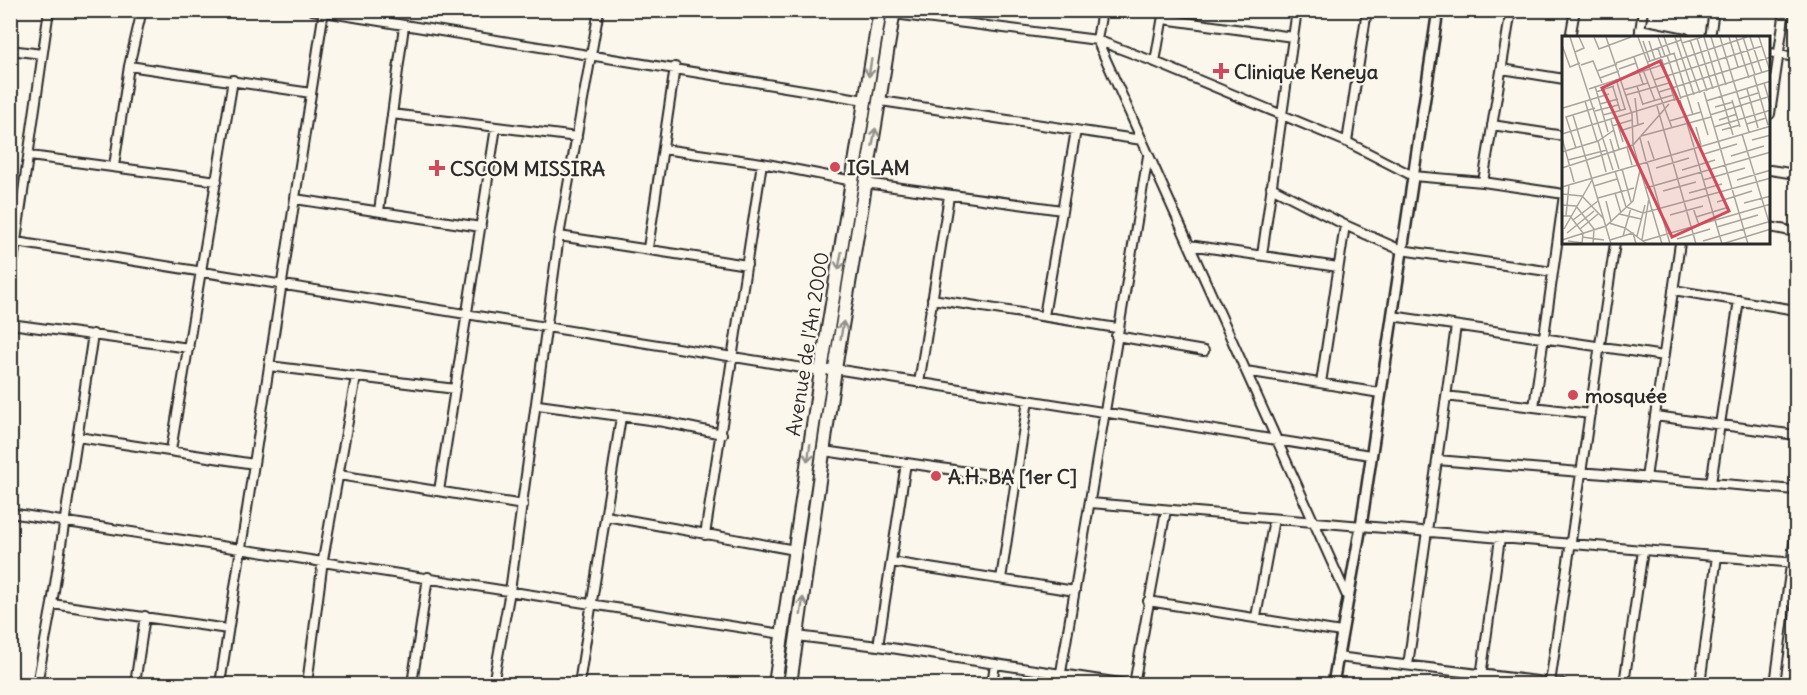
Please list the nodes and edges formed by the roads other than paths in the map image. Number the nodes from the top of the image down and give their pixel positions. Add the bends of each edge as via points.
1 (49, 10) edge
2 (142, 10) edge
3 (312, 10) edge
4 (599, 10) edge
5 (1102, 10) edge
6 (1297, 10) edge
7 (1367, 10) edge
8 (1438, 10) edge
9 (1511, 10) edge
10 (1575, 10) edge
11 (1643, 10) edge
12 (1714, 10) edge
13 (1785, 10) edge
14 (324, 11) edge
15 (888, 11) edge
16 (1163, 15) edge
17 (404, 26) junction
18 (1640, 28) junction
19 (1570, 36) edge
20 (1639, 36) edge
21 (1676, 36) edge
22 (1710, 36) edge
23 (1293, 37) junction
24 (1097, 40) junction
25 (10, 50) edge
26 (1771, 53) edge
27 (42, 54) junction
28 (1779, 54) junction
29 (593, 55) junction
30 (1797, 57) edge
31 (1155, 62) junction
32 (129, 66) junction
33 (675, 67) junction
34 (1502, 69) junction
35 (1562, 78) edge
36 (233, 80) junction
37 (311, 93) junction
38 (865, 100) junction
39 (880, 101) junction
40 (1771, 105) edge
41 (392, 114) junction
42 (1280, 114) junction
43 (1492, 125) junction
44 (496, 127) junction
45 (1076, 130) junction
46 (1562, 136) edge
47 (577, 137) junction
48 (1142, 140) junction
49 (1347, 142) junction
50 (663, 149) junction
51 (1149, 155) junction
52 (30, 156) junction
53 (762, 163) junction
54 (114, 166) junction
55 (1771, 170) edge
56 (1797, 174) edge
57 (1413, 176) junction
58 (216, 181) junction
59 (859, 182) junction
60 (1484, 182) junction
61 (1271, 187) junction
62 (1562, 194) edge
63 (949, 196) junction
64 (295, 199) junction
65 (1562, 208) edge
66 (1062, 210) junction
67 (379, 211) junction
68 (1345, 225) junction
69 (481, 227) junction
70 (1771, 227) edge
71 (1797, 232) edge
72 (559, 236) junction
73 (14, 242) edge
74 (1189, 244) junction
75 (1615, 244) edge
76 (1680, 244) edge
77 (648, 248) junction
78 (1401, 250) junction
79 (1262, 255) junction
80 (747, 265) junction
81 (1338, 267) junction
82 (201, 271) junction
83 (1553, 272) junction
84 (10, 283) edge
85 (282, 284) junction
86 (1673, 290) junction
87 (932, 299) junction
88 (1739, 300) junction
89 (1797, 310) edge
90 (467, 314) junction
91 (1044, 316) junction
92 (1392, 316) junction
93 (10, 324) edge
94 (545, 326) junction
95 (1456, 326) junction
96 (1117, 332) junction
97 (93, 334) junction
98 (1544, 338) junction
99 (1600, 347) junction
100 (189, 348) junction
101 (1204, 351) dead end
102 (733, 356) junction
103 (1664, 356) junction
104 (269, 366) junction
105 (835, 369) junction
106 (821, 370) junction
107 (1246, 371) junction
108 (356, 377) junction
109 (919, 383) junction
110 (1321, 383) junction
111 (455, 389) junction
112 (1380, 393) junction
113 (1446, 396) junction
114 (1029, 400) junction
115 (538, 405) junction
116 (1534, 407) junction
117 (1104, 413) junction
118 (1590, 414) junction
119 (1655, 416) junction
120 (621, 417) junction
121 (1720, 425) junction
122 (722, 434) junction
123 (1797, 435) edge
124 (78, 436) junction
125 (1277, 441) junction
126 (171, 450) junction
127 (824, 451) junction
128 (1370, 456) junction
129 (1437, 460) junction
130 (906, 463) junction
131 (254, 464) junction
132 (1581, 472) junction
133 (339, 475) junction
134 (1646, 478) junction
135 (1016, 479) junction
136 (1711, 483) junction
137 (1797, 490) edge
138 (440, 491) junction
139 (1091, 503) junction
140 (523, 505) junction
141 (1166, 510) junction
142 (10, 513) edge
143 (606, 516) junction
144 (1274, 519) junction
145 (1313, 520) junction
146 (65, 521) junction
147 (1361, 526) junction
148 (1797, 528) edge
149 (1429, 532) junction
150 (705, 536) junction
151 (1500, 538) junction
152 (1572, 544) junction
153 (241, 548) junction
154 (795, 550) junction
155 (1643, 550) junction
156 (1717, 556) junction
157 (323, 560) junction
158 (891, 562) junction
159 (1795, 563) edge
160 (428, 577) junction
161 (1001, 579) junction
162 (510, 591) junction
163 (1074, 591) junction
164 (1347, 596) junction
165 (1148, 601) junction
166 (592, 603) junction
167 (52, 604) junction
168 (145, 616) junction
169 (1256, 617) junction
170 (228, 628) junction
171 (1341, 632) junction
172 (782, 634) junction
173 (797, 636) junction
174 (878, 646) junction
175 (1337, 657) junction
176 (995, 664) junction
177 (1408, 665) junction
178 (1061, 674) junction
179 (1481, 674) junction
180 (1550, 683) junction
181 (37, 684) edge
182 (135, 684) edge
183 (220, 684) edge
184 (307, 684) edge
185 (412, 684) edge
186 (493, 684) edge
187 (579, 684) edge
188 (775, 684) edge
189 (790, 684) edge
190 (992, 684) edge
191 (1059, 684) edge
192 (1127, 684) edge
193 (1134, 684) edge
194 (1334, 684) edge
195 (1480, 684) edge
196 (1563, 684) edge
197 (1624, 684) edge
198 (1700, 684) edge
199 (1774, 684) edge

1 - 27 street
2 - 32 street
3 - 14 street
4 - 29 street
5 - 24 street
6 - 23 street
7 - 49 street
8 - 57 street
9 - 34 street
10 - 19 street
11 - 18 street
12 - 22 street
13 - 28 street
14 - 17 street
14 - 37 street
15 - 24 street
15 -> 38 main road, Avenue de l'An 2000
15 - 39 main road, Avenue de l'An 2000
16 - 23 street
16 - 31 street
17 - 29 street
17 - 41 street
18 - 20 street
18 - 21 street
23 - 42 street
24 - 31 street
24 - 48 street
25 - 27 street
26 - 28 street
27 - 52 street
28 - 30 street
28 - 40 street
29 - 33 street
29 - 47 street
31 - 42 street
32 - 36 street
32 - 54 street
33 - 38 street
33 - 50 street
34 - 35 street
34 - 43 street
36 - 37 street
36 - 58 street
37 - 64 street
38 - 59 main road, Avenue de l'An 2000
39 - 45 street
59 -> 39 main road, Avenue de l'An 2000
41 - 44 street
41 - 67 street
42 - 49 street
42 - 61 street
43 - 46 street
43 - 60 street
44 - 47 street
44 - 69 street
45 - 48 street
45 - 66 street
47 - 72 street
48 - 51 street
49 - 57 street
50 - 53 street
50 - 77 street
51 - 74 street
51 - 96 street
52 - 54 street
52 - 73 street
53 - 59 street
53 - 80 street
54 - 58 street
55 - 56 street
57 - 60 street
57 - 78 street
58 - 82 street
59 - 63 street
105 -> 59 main road, Avenue de l'An 2000
59 -> 106 main road, Avenue de l'An 2000
60 - 62 street
61 - 68 street
61 - 79 street
63 - 66 street
63 - 87 street
64 - 67 street
64 - 85 street
65 - 83 street
66 - 91 street
67 - 69 street
68 - 78 street
68 - 81 street
69 - 90 street
70 - 71 street
72 - 77 street
72 - 94 street
73 - 82 street
73 - 84 street
74 - 79 street
74 - 107 street
75 - 99 street
76 - 86 street
77 - 80 street
78 - 83 street
78 - 92 street
79 - 81 street
80 - 102 street
81 - 110 street
82 - 85 street
82 - 100 street
83 - 98 street
85 - 90 street
85 - 104 street
86 - 88 street
86 - 103 street
87 - 91 street
87 - 109 street
88 - 89 street
88 - 121 street
90 - 94 street
90 - 111 street
91 - 96 street
92 - 95 street
92 - 112 street
93 - 97 street
94 - 102 street
94 - 115 street
95 - 98 street
95 - 113 street
96 - 101 street
96 - 117 street
97 - 100 street
97 - 124 street
98 - 99 street
98 - 116 street
99 - 103 street
99 - 118 street
100 - 126 street
102 - 106 street
102 - 122 street
103 - 119 street
104 - 108 street
104 - 131 street
105 - 106 street
105 - 109 street
105 - 127 main road, Avenue de l'An 2000
106 -> 154 main road, Avenue de l'An 2000
107 - 110 street
107 - 125 street
108 - 111 street
108 - 133 street
109 - 114 street
110 - 112 street
111 - 138 street
112 - 128 street
113 - 116 street
113 - 129 street
114 - 117 street
114 - 135 street
115 - 120 street
115 - 140 street
116 - 118 street
117 - 125 street
117 - 139 street
118 - 132 street
119 - 121 street
119 - 134 street
120 - 122 street
120 - 143 street
121 - 123 street
121 - 136 street
122 - 150 street
124 - 126 street
124 - 146 street
125 - 128 street
125 - 145 street
126 - 131 street
127 - 130 street
173 -> 127 main road, Avenue de l'An 2000
128 - 147 street
129 - 132 street
129 - 149 street
130 - 135 street
130 - 158 street
131 - 153 street
132 - 134 street
132 - 152 street
133 - 138 street
133 - 157 street
134 - 136 street
135 - 161 street
136 - 137 street
138 - 140 street
139 - 141 street
139 - 163 street
140 - 162 street
141 - 144 street
141 - 165 street
142 - 146 street
143 - 150 street
143 - 166 street
144 - 145 street
144 - 169 street
145 - 147 street
145 - 164 street
146 - 153 street
146 - 167 street
147 - 149 street
147 - 164 street
148 - 159 street
149 - 151 street
149 - 177 street
150 - 154 street
151 - 152 street
151 - 179 street
152 - 155 street
152 - 180 street
153 - 157 street
153 - 170 street
154 - 172 main road, Avenue de l'An 2000
155 - 156 street
155 - 197 street
156 - 159 street
156 - 198 street
157 - 160 street
157 - 184 street
158 - 161 street
158 - 174 street
159 - 199 street
160 - 162 street
160 - 185 street
161 - 163 street
162 - 166 street
162 - 186 street
163 - 178 street
164 - 171 street
165 - 169 street
165 - 193 street
166 - 172 street
166 - 187 street
167 - 168 street
167 - 181 street
168 - 170 street
168 - 182 street
169 - 171 street
170 - 183 street
171 - 175 street
172 - 188 main road, Avenue de l'An 2000
173 - 174 street
173 - 189 main road, Avenue de l'An 2000
174 - 176 street
175 - 177 street
175 - 194 street
176 - 178 street
176 - 190 street
177 - 179 street
178 - 191 street
178 - 192 street
179 - 180 street
179 - 195 street
180 - 196 street

